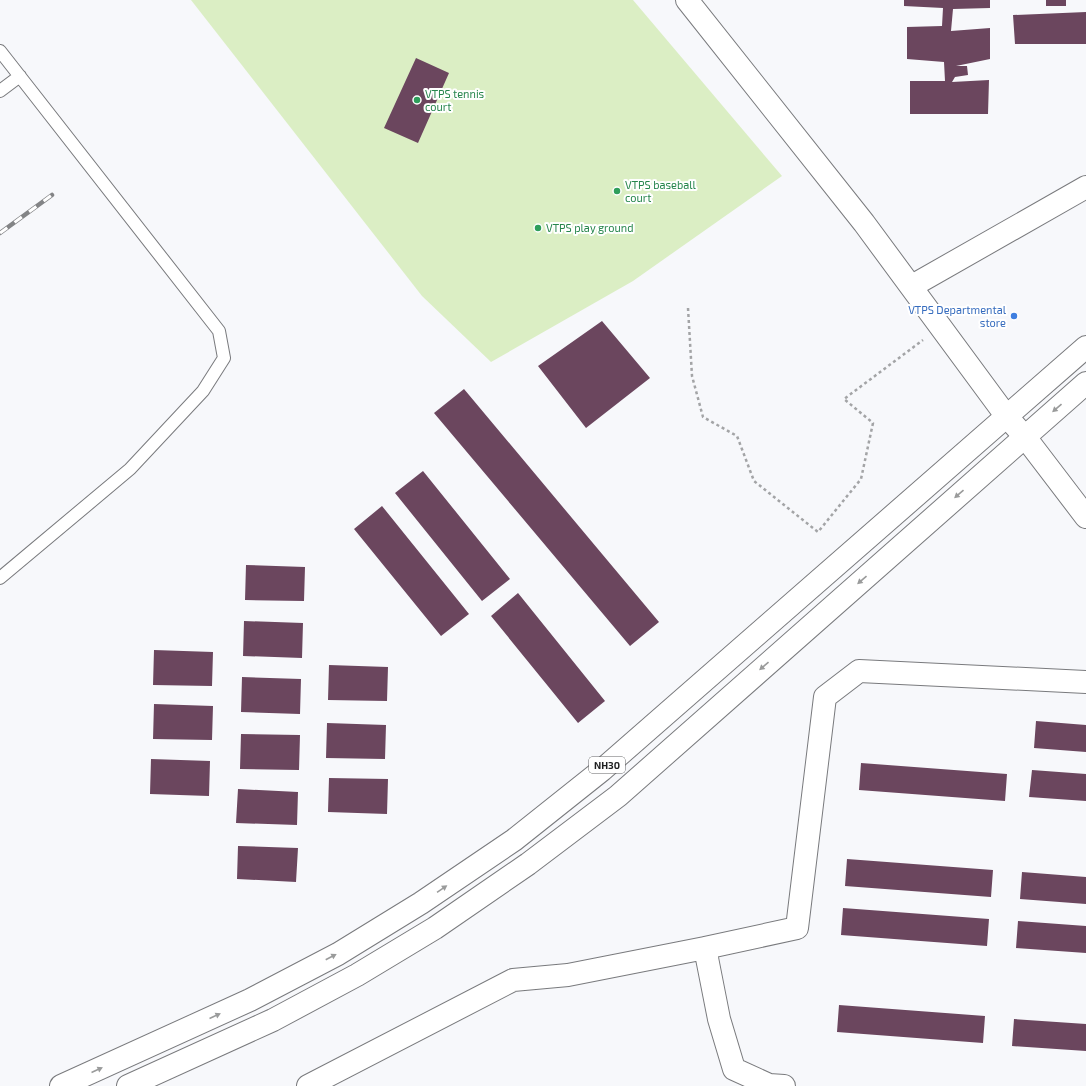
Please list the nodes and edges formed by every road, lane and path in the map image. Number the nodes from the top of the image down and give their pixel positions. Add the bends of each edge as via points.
1 (687, 0) edge
2 (0, 51) edge
3 (20, 76) junction
4 (0, 91) edge
5 (1086, 187) edge
6 (912, 286) junction
7 (688, 308) dead end
8 (941, 326) junction
9 (1086, 347) edge
10 (1086, 383) edge
11 (1007, 417) junction
12 (1025, 437) junction
13 (1086, 517) edge
14 (0, 578) edge
15 (1086, 682) edge
16 (705, 948) junction
17 (61, 1086) edge
18 (128, 1086) edge
19 (308, 1086) edge
20 (784, 1086) edge

1 - 6 main road
2 - 3 lane
3 - 4 lane
3 - 14 lane via 219,331 224,358 203,391 130,469
5 - 6 main road
6 - 8 main road
7 - 8 path via 692,376 703,417 737,436 754,481 818,532 860,479 873,423 844,399
8 - 11 main road
9 - 11 main road, NH30
10 -> 12 main road, NH30
11 - 12 main road
17 -> 11 main road, NH30 via 250,1000 338,954 421,903 514,840 602,770
12 - 13 main road
12 -> 18 main road, NH30 via 618,796 528,864 435,928 357,975 273,1020
15 - 16 main road via 859,671 825,697 797,928
16 - 19 main road via 568,975 513,980
16 - 20 main road via 734,1069 769,1086

